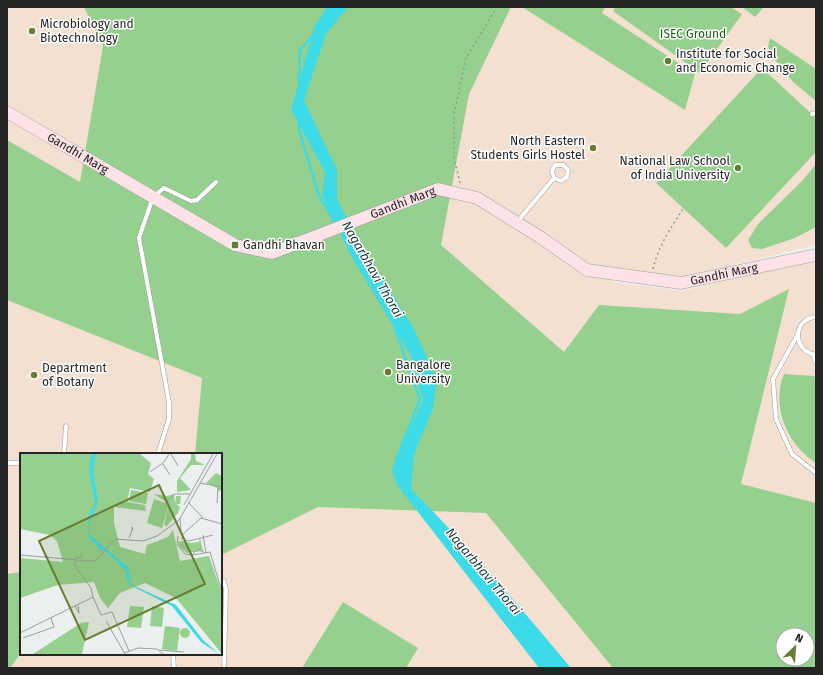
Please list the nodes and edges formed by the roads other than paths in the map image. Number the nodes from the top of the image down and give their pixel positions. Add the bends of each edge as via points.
1 (7, 112) edge
2 (554, 178) junction
3 (216, 182) dead end
4 (153, 197) junction
5 (516, 222) junction
6 (816, 255) edge
7 (816, 317) edge
8 (798, 334) junction
9 (815, 354) edge
10 (816, 364) edge
11 (66, 426) dead end
12 (64, 453) edge
13 (158, 453) edge
14 (7, 463) edge
15 (20, 463) edge
16 (816, 473) edge
17 (222, 581) edge
18 (173, 655) edge
19 (174, 668) edge
20 (224, 668) edge

1 - 4 main road, Gandhi Marg
2 - 2 lane via 552,172 556,165 563,165 568,170 567,177 561,181
2 - 5 lane
3 - 4 lane via 197,200 191,201 164,188
4 - 5 main road, Gandhi Marg via 235,245 272,253 438,189 477,198
4 - 13 lane via 139,238 169,402 169,420
5 - 6 main road, Gandhi Marg via 587,270 681,283
7 - 8 lane via 804,322
8 - 9 lane via 803,348
8 - 16 lane via 773,379 776,419 792,454
9 - 10 lane
11 - 12 lane
14 - 15 lane
17 - 20 lane via 226,589
18 - 19 lane

